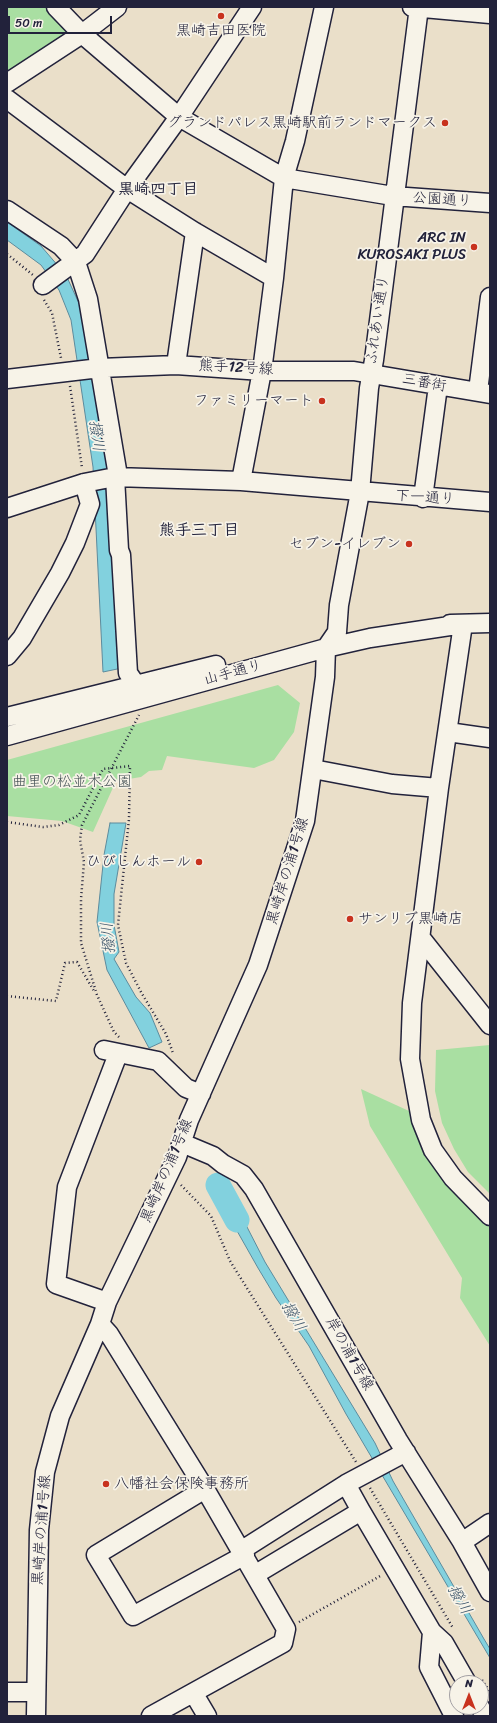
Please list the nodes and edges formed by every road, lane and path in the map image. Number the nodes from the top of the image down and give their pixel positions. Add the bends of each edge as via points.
1 (56, 7) edge
2 (117, 7) edge
3 (252, 7) edge
4 (324, 7) edge
5 (417, 7) edge
6 (490, 14) edge
7 (82, 34) junction
8 (7, 83) edge
9 (7, 99) edge
10 (179, 117) junction
11 (284, 178) junction
12 (127, 189) junction
13 (394, 196) junction
14 (490, 204) edge
15 (7, 210) edge
16 (195, 232) junction
17 (72, 265) junction
18 (274, 278) junction
19 (46, 284) dead end
20 (490, 297) edge
21 (490, 302) edge
22 (176, 365) junction
23 (100, 368) junction
24 (262, 370) junction
25 (371, 374) junction
26 (7, 379) edge
27 (438, 386) junction
28 (484, 392) edge
29 (115, 477) junction
30 (241, 481) junction
31 (84, 483) junction
32 (360, 492) junction
33 (423, 498) junction
34 (490, 502) edge
35 (7, 508) edge
36 (490, 623) edge
37 (463, 624) junction
38 (337, 632) junction
39 (326, 648) junction
40 (7, 656) edge
41 (137, 686) junction
42 (140, 712) dead end
43 (7, 717) edge
44 (448, 732) junction
45 (7, 736) edge
46 (490, 738) edge
47 (112, 768) junction
48 (314, 769) junction
49 (439, 788) junction
50 (7, 822) edge
51 (421, 938) junction
52 (96, 995) junction
53 (7, 996) edge
54 (490, 1025) edge
55 (115, 1049) junction
56 (175, 1059) dead end
57 (201, 1094) junction
58 (182, 1143) junction
59 (179, 1184) dead end
60 (490, 1216) edge
61 (107, 1302) junction
62 (100, 1324) junction
63 (399, 1455) junction
64 (364, 1474) junction
65 (346, 1484) junction
66 (205, 1489) junction
67 (361, 1510) junction
68 (490, 1523) edge
69 (462, 1542) junction
70 (407, 1550) junction
71 (243, 1553) junction
72 (395, 1568) junction
73 (256, 1574) junction
74 (490, 1592) edge
75 (286, 1629) junction
76 (454, 1631) dead end
77 (432, 1632) junction
78 (469, 1675) edge
79 (7, 1692) edge
80 (36, 1692) junction
81 (194, 1694) junction
82 (36, 1716) edge
83 (151, 1716) edge
84 (207, 1716) edge
85 (454, 1716) edge

1 - 7 street
2 - 7 street
3 - 10 street
4 - 11 street via 295,141
5 - 6 street
5 - 13 street, ふれあい通り
7 - 8 street
7 - 10 street
9 - 12 street
10 - 11 street
10 - 12 street
11 - 13 street, 公園通り
11 - 18 street
12 - 16 street
12 - 17 street via 85,254
13 - 14 street, 公園通り
13 - 25 street, ふれあい通り
15 - 17 street via 61,246
16 - 18 street
16 - 22 street
17 - 19 street
17 - 23 street via 88,299
18 - 24 street
20 - 21 street, 三番街
21 - 28 street, 三番街
22 - 23 street, 熊手12号線
22 - 24 street, 熊手12号線
23 - 26 street, 熊手12号線
23 - 29 street
24 - 25 street, 熊手12号線
24 - 30 street
25 - 27 street, 三番街
25 - 32 street, ふれあい通り
27 - 28 street, 三番街
27 - 33 street
29 - 30 street, 下一通り
29 - 31 street, 下一通り
29 - 41 street via 128,674
30 - 32 street, 下一通り
31 - 35 street, 下一通り
31 - 40 street via 90,504 75,543 60,573
32 - 33 street, 下一通り
32 - 38 street, ふれあい通り via 339,605
33 - 34 street, 下一通り
36 - 37 street, 山手通り
37 - 38 street, 山手通り via 372,626
37 - 39 street, 山手通り via 370,638
37 - 44 street
38 - 39 street
38 - 41 street, 山手通り
39 - 45 street, 山手通り
39 - 48 street, 黒崎岸の浦1号線
41 - 43 street, 山手通り
42 - 47 path
44 - 46 street
44 - 49 street
47 - 50 path via 102,769 79,814 59,825 42,827
47 - 52 path via 82,825 80,840 84,862 81,943
47 - 56 path via 130,766 129,819 118,925 124,956 141,992 166,1034
48 - 49 street via 392,784
48 - 57 street, 黒崎岸の浦1号線 via 305,822 272,925 258,965
49 - 51 street
51 - 54 street
51 - 60 street via 410,1025 410,1059 421,1120 433,1150 452,1178
52 - 53 path via 77,962 65,963 56,1001
52 - 55 path via 114,1032
55 - 57 street via 158,1061 186,1088
55 - 61 street via 67,1187 56,1284
57 - 58 street, 黒崎岸の浦1号線
58 - 61 street, 黒崎岸の浦1号線
58 - 63 street, 岸の浦1号線 via 213,1156 243,1175 254,1189
59 - 64 path via 211,1216 230,1261
61 - 62 street, 黒崎岸の浦1号線
62 - 66 street via 109,1334
62 - 80 street, 黒崎岸の浦1号線 via 60,1416 45,1472 39,1530
63 - 64 street
63 - 69 street, 岸の浦1号線
64 - 65 street
64 - 70 path
65 - 67 street
65 - 71 street
66 - 71 street
66 - 71 street via 96,1556 132,1616
67 - 72 street
67 - 73 street
68 - 69 street
69 - 74 street, 岸の浦1号線
70 - 72 path
70 - 76 path
71 - 73 street
72 - 75 path
72 - 77 street
73 - 75 street
75 - 81 street via 283,1643
77 - 78 street
77 - 85 street via 429,1667
79 - 80 street
80 - 82 street, 黒崎岸の浦1号線
81 - 83 street
81 - 84 street

